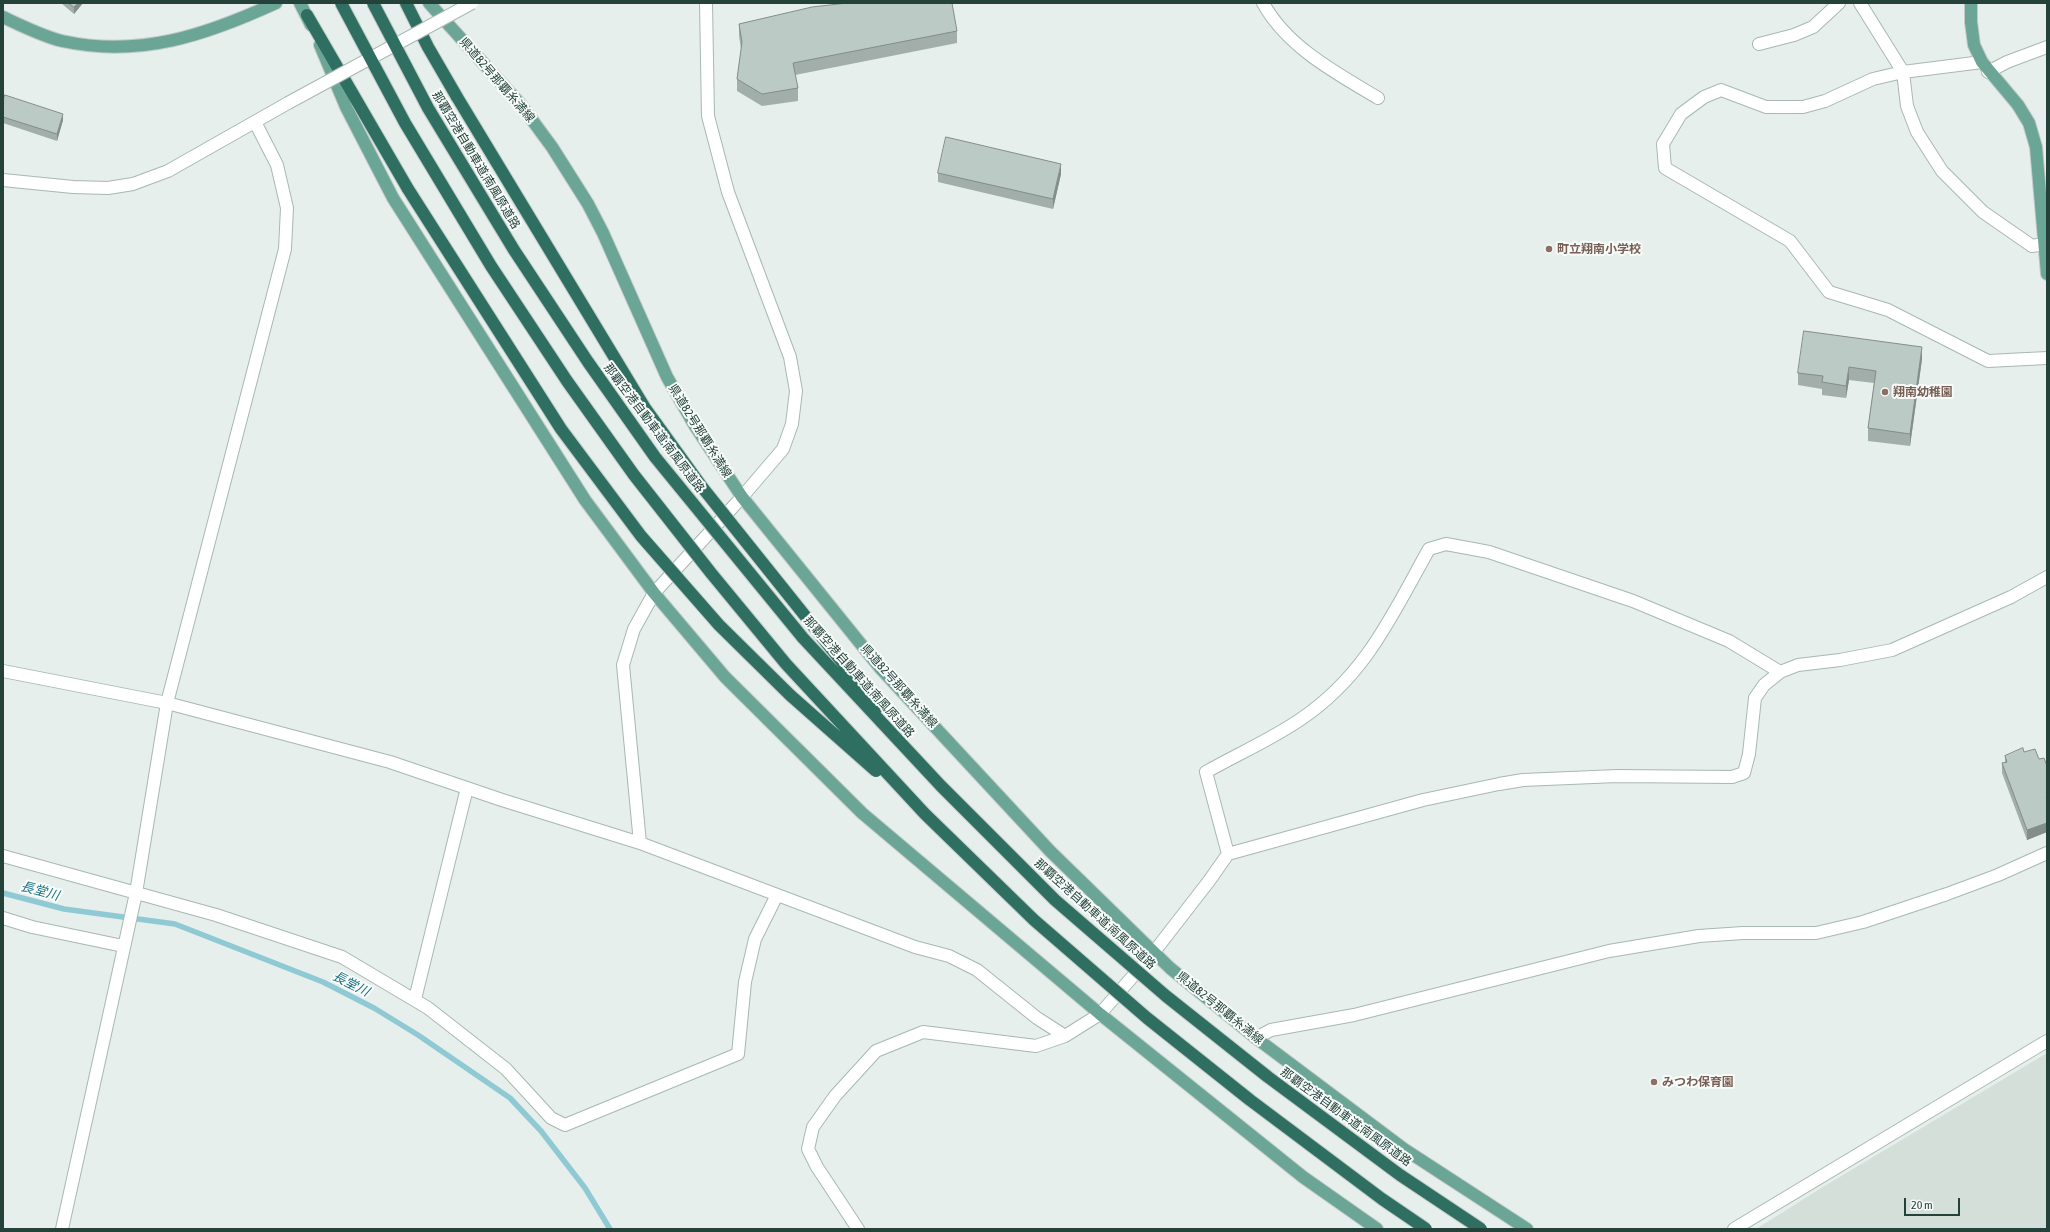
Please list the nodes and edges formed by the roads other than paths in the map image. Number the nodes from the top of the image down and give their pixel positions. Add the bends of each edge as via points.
1 (300, 3) edge
2 (341, 3) edge
3 (373, 3) edge
4 (406, 3) edge
5 (429, 3) edge
6 (472, 3) edge
7 (706, 3) edge
8 (1263, 3) edge
9 (1839, 3) edge
10 (1860, 3) edge
11 (1971, 3) edge
12 (276, 4) edge
13 (307, 15) junction
14 (3, 17) edge
15 (1759, 44) dead end
16 (2047, 47) edge
17 (1985, 67) junction
18 (1903, 72) junction
19 (1378, 98) dead end
20 (254, 122) junction
21 (3, 180) edge
22 (2044, 244) junction
23 (2047, 274) edge
24 (2047, 358) edge
25 (742, 497) junction
26 (2047, 577) edge
27 (654, 593) junction
28 (3, 671) edge
29 (1780, 672) junction
30 (167, 703) junction
31 (941, 786) junction
32 (467, 788) junction
33 (925, 814) junction
34 (640, 842) junction
35 (2047, 853) edge
36 (1228, 854) junction
37 (3, 856) edge
38 (136, 893) junction
39 (777, 895) junction
40 (3, 918) edge
41 (123, 946) junction
42 (1154, 952) junction
43 (415, 999) junction
44 (1100, 1014) junction
45 (1065, 1036) junction
46 (1256, 1038) junction
47 (2047, 1042) edge
48 (62, 1229) edge
49 (858, 1229) edge
50 (1377, 1229) edge
51 (1426, 1229) edge
52 (1481, 1229) edge
53 (1527, 1229) edge
54 (1734, 1229) edge

1 - 13 main road
2 - 33 highway, bridge via 405,123 491,266 634,476 786,664
3 - 31 highway, 那覇空港自動車道;南風原道路, bridge via 428,108 514,250 655,457 803,638
4 - 31 highway, bridge via 428,48 645,408 702,487
5 - 25 main road, 県道82号那覇糸満線 via 522,105 571,174 618,262 668,377 694,426
6 - 20 street, bridge
7 - 25 street via 708,116 728,192 790,357 796,391 792,424 783,449
8 - 19 street via 1271,18 1307,53
9 - 15 street via 1813,27
10 - 18 street
11 - 17 main road via 1974,45
12 - 14 main road via 206,32 163,44 130,48 97,47 61,40
13 - 27 main road via 346,107 393,198 585,500
13 - 33 highway, bridge via 408,189 561,429 641,536 719,625 790,695
16 - 17 street
17 - 18 street
17 - 22 main road via 2018,105 2029,123 2036,147
18 - 22 street via 1907,106 1917,132 1942,171 1983,212 2032,246
18 - 24 street via 1873,79 1825,101 1803,107 1766,107 1721,90 1704,97 1681,114 1663,144 1666,168 1790,241 1829,292 1888,310 1988,362
20 - 21 street via 168,171 133,184 108,188 74,187
20 - 30 street via 277,165 287,208 285,249
22 - 23 main road
25 - 27 street
25 - 42 main road, 県道82号那覇糸満線 via 881,669 1050,851
26 - 29 street via 2011,597 1892,650 1798,665
27 - 34 street via 634,629 623,665
27 - 44 main road via 725,677 862,813
28 - 30 street
29 - 36 street via 1764,685 1755,698 1749,754 1744,773 1732,777 1617,776 1523,780 1423,800
29 - 36 street via 1729,640 1633,601 1489,552 1446,544 1429,549 1377,643 1334,693 1300,719 1206,772
30 - 32 street via 390,762
30 - 38 street
31 - 52 highway, 那覇空港自動車道;南風原道路, bridge via 1055,900 1166,996 1300,1101
32 - 34 street
32 - 43 street
33 - 51 highway, bridge via 1034,920 1147,1018 1250,1100
34 - 39 street
35 - 46 street via 1947,894 1862,922 1816,933 1699,936 1609,951 1354,1014 1271,1030
36 - 42 street
37 - 38 street
38 - 41 street
38 - 43 street via 216,915 342,957
39 - 43 street via 755,939 745,982 738,1054 565,1125 551,1118 506,1069
39 - 45 street via 977,970 1037,1018
40 - 41 street via 32,927
41 - 48 street
42 - 44 street
42 - 46 main road, 県道82号那覇糸満線
44 - 45 street
44 - 50 main road via 1303,1177
45 - 49 street via 1036,1046 923,1032 876,1051 835,1096 813,1127 808,1149
46 - 53 main road, 県道82号那覇糸満線 via 1404,1149
47 - 54 street

